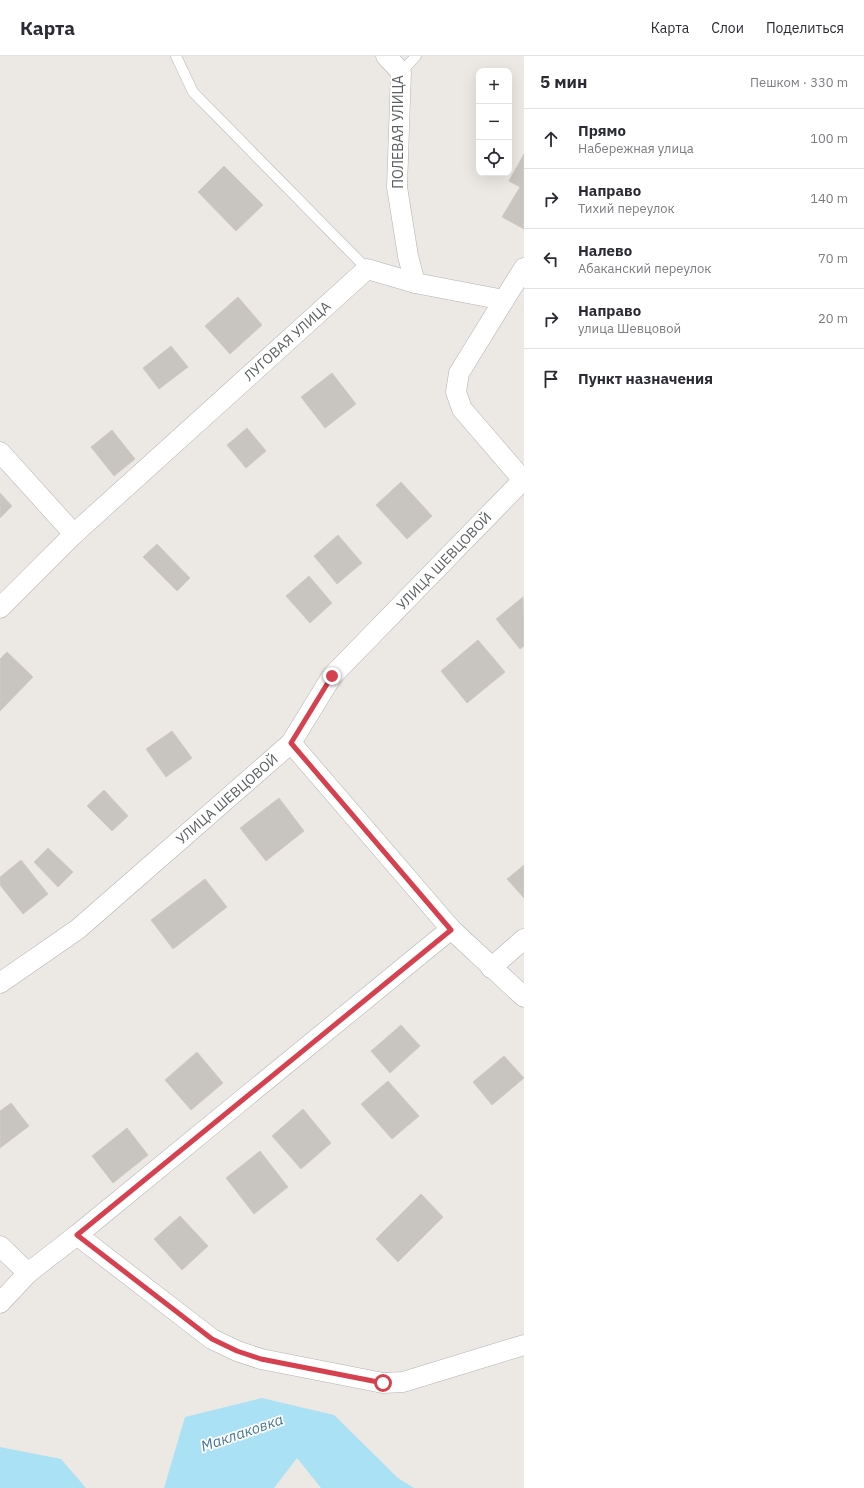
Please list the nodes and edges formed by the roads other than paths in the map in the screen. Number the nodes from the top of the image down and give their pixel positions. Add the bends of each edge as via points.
1 (176, 56) edge
2 (386, 56) edge
3 (416, 56) edge
4 (401, 72) junction
5 (524, 268) edge
6 (366, 269) junction
7 (415, 283) junction
8 (504, 300) junction
9 (0, 452) edge
10 (523, 480) edge
11 (74, 534) junction
12 (0, 608) edge
13 (291, 743) junction
14 (451, 930) junction
15 (524, 939) edge
16 (491, 968) junction
17 (0, 983) edge
18 (524, 997) edge
19 (77, 1235) junction
20 (0, 1246) edge
21 (28, 1273) junction
22 (0, 1303) edge
23 (524, 1345) edge

1 - 6 lane via 193,92
2 - 4 street, ПОЛЕВАЯ УЛИЦА
3 - 4 lane
4 - 7 street, ПОЛЕВАЯ УЛИЦА via 396,186
5 - 8 street
6 - 7 street
6 - 11 street, ЛУГОВАЯ УЛИЦА
7 - 8 street
8 - 10 street via 459,373 456,392 462,409
9 - 11 street
10 - 13 street, УЛИЦА ШЕВЦОВОЙ via 332,676
11 - 12 street, ЛУГОВАЯ УЛИЦА
13 - 14 street
13 - 17 street, УЛИЦА ШЕВЦОВОЙ via 78,929
14 - 16 street
14 - 19 street
15 - 16 street
16 - 18 street
19 - 21 street
19 - 23 street via 212,1339 261,1359 383,1383 403,1382
20 - 21 street
21 - 22 street

